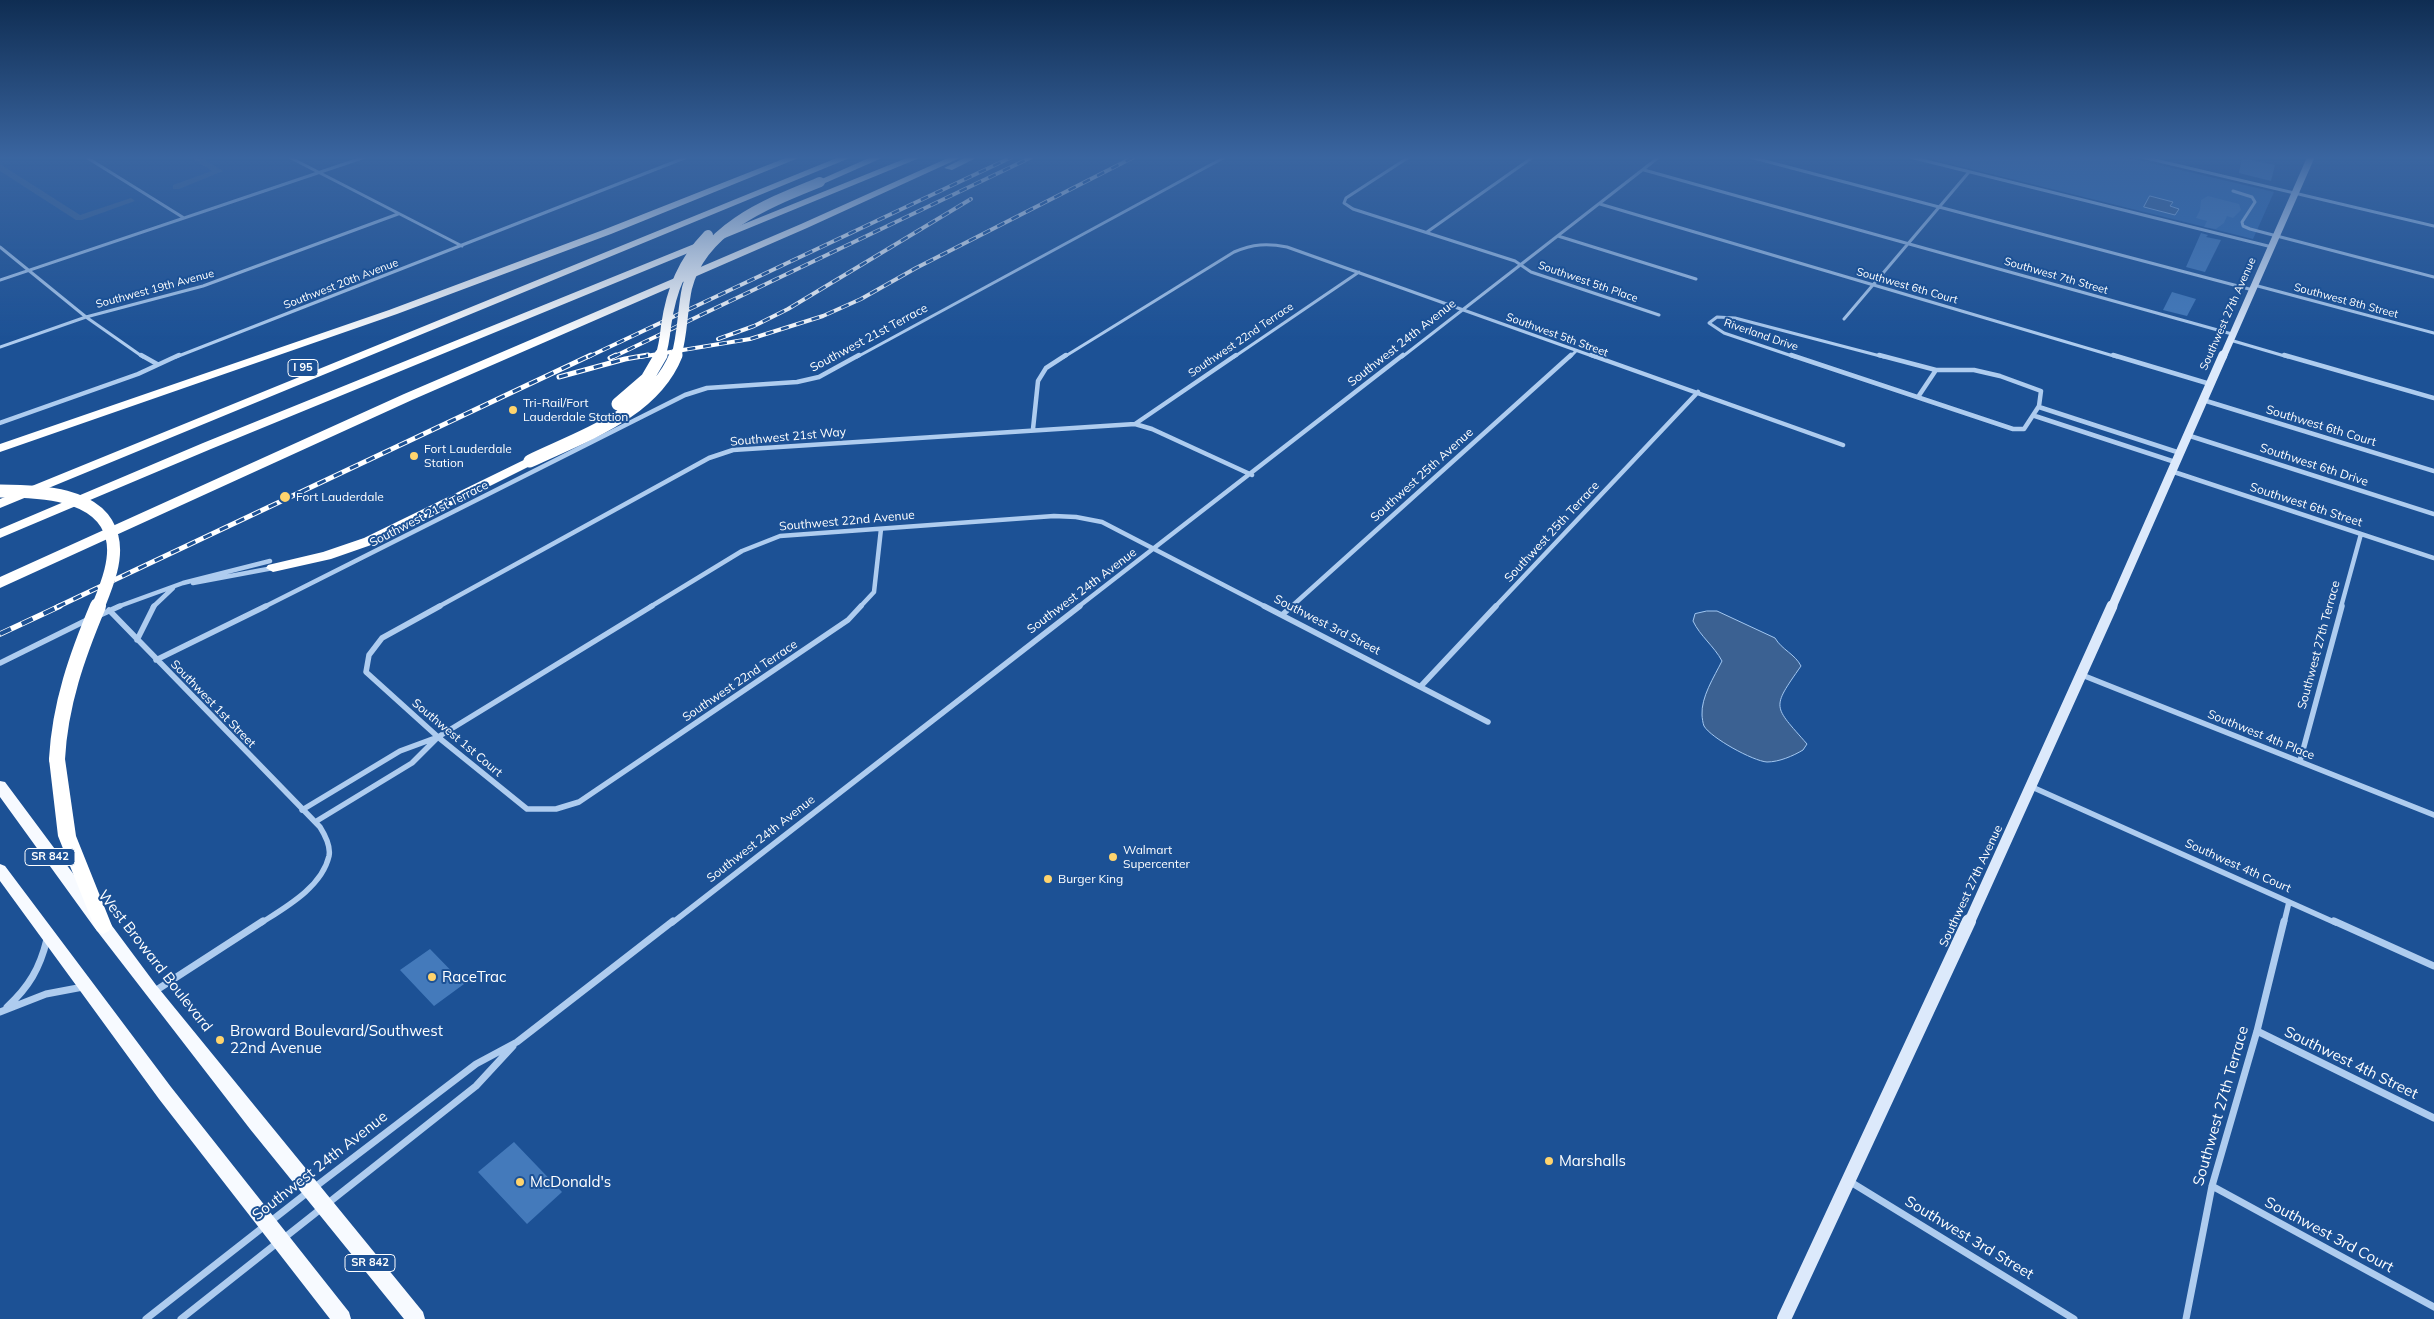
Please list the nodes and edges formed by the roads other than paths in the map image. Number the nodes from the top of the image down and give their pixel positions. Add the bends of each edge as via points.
1 (182, 219) edge
2 (386, 219) edge
3 (407, 219) edge
4 (531, 219) edge
5 (639, 219) edge
6 (675, 219) edge
7 (695, 219) edge
8 (730, 219) edge
9 (744, 219) edge
10 (747, 219) edge
11 (766, 219) edge
12 (821, 219) edge
13 (836, 219) edge
14 (1111, 219) edge
15 (1384, 219) edge
16 (1446, 219) edge
17 (1581, 219) edge
18 (1649, 219) edge
19 (1818, 219) edge
20 (1930, 219) edge
21 (1985, 219) edge
22 (2172, 219) edge
23 (2244, 219) edge
24 (2285, 219) edge
25 (2403, 219) edge
26 (2434, 226) edge
27 (1427, 232) junction
28 (1558, 236) junction
29 (2274, 242) junction
30 (1909, 244) junction
31 (462, 246) junction
32 (0, 247) edge
33 (1522, 265) junction
34 (30, 270) junction
35 (1359, 272) junction
36 (2434, 276) edge
37 (1696, 279) dead end
38 (0, 280) edge
39 (1874, 285) junction
40 (2253, 288) junction
41 (1463, 310) junction
42 (1659, 315) dead end
43 (86, 317) junction
44 (1844, 319) dead end
45 (2434, 333) edge
46 (2231, 337) junction
47 (0, 346) edge
48 (1576, 351) junction
49 (157, 364) junction
50 (1936, 370) junction
51 (2210, 384) junction
52 (1698, 392) junction
53 (1918, 397) junction
54 (2434, 398) edge
55 (2203, 400) junction
56 (2039, 408) junction
57 (596, 416) dead end
58 (2035, 416) junction
59 (0, 423) edge
60 (1135, 424) junction
61 (346, 426) junction
62 (1033, 429) junction
63 (53, 431) junction
64 (567, 431) dead end
65 (2187, 436) junction
66 (1843, 445) dead end
67 (0, 448) edge
68 (0, 452) edge
69 (524, 458) junction
70 (2175, 462) junction
71 (2434, 472) edge
72 (1252, 475) junction
73 (0, 492) edge
74 (0, 504) edge
75 (2434, 514) edge
76 (0, 525) edge
77 (881, 529) junction
78 (0, 534) edge
79 (2361, 534) junction
80 (1155, 550) junction
81 (2434, 558) edge
82 (271, 564) joint
83 (0, 583) edge
84 (176, 585) junction
85 (109, 610) junction
86 (1282, 615) junction
87 (137, 640) junction
88 (369, 655) joint
89 (156, 660) junction
90 (0, 662) edge
91 (2081, 675) junction
92 (1421, 686) junction
93 (1488, 722) dead end
94 (438, 737) junction
95 (2300, 761) junction
96 (0, 786) edge
97 (2032, 787) junction
98 (556, 809) joint
99 (302, 810) junction
100 (2434, 815) edge
101 (315, 822) junction
102 (0, 870) edge
103 (2288, 902) junction
104 (103, 926) junction
105 (48, 935) junction
106 (2434, 966) edge
107 (86, 987) junction
108 (154, 992) junction
109 (2, 1011) edge
110 (2257, 1031) junction
111 (517, 1042) junction
112 (2434, 1118) edge
113 (1849, 1180) junction
114 (2212, 1186) junction
115 (310, 1190) junction
116 (324, 1206) junction
117 (269, 1223) junction
118 (282, 1240) junction
119 (2434, 1307) edge
120 (146, 1319) edge
121 (181, 1319) edge
122 (342, 1319) edge
123 (416, 1319) edge
124 (1784, 1319) edge
125 (2074, 1319) edge
126 (2186, 1319) edge

1 - 34 street
2 - 43 street, Southwest 19th Avenue via 203,286
3 - 31 street
4 - 31 street, Southwest 20th Avenue
5 - 63 highway via 466,286
6 - 73 highway, I 95
7 - 74 highway
8 - 57 highway, bridge via 696,247 682,266 676,279 662,350 648,378 629,397
9 - 69 highway, bridge via 702,256 687,287 676,358 655,388 622,413
10 - 76 highway via 201,439
11 - 78 highway via 207,446
12 - 61 highway via 536,340
13 - 61 highway
14 - 89 street, Southwest 21st Terrace via 819,377 796,382 707,388 685,395
15 - 27 street, Southwest 5th Place
16 - 27 street
17 - 28 street, Southwest 24th Avenue
18 - 39 street, Southwest 6th Court
19 - 30 street, Southwest 7th Street
20 - 30 street
21 - 40 street, Southwest 8th Street
22 - 29 street
23 - 29 street via 2243,226
24 - 29 street, Southwest 27th Avenue
25 - 26 street
27 - 33 street, Southwest 5th Place
28 - 33 street, Southwest 24th Avenue
28 - 37 street
29 - 36 street
29 - 40 street, Southwest 27th Avenue
30 - 39 street
30 - 46 street, Southwest 7th Street
31 - 49 street, Southwest 20th Avenue
32 - 34 street
33 - 41 street, Southwest 24th Avenue
33 - 42 street, Southwest 5th Place via 1531,272
34 - 38 street
34 - 43 street
35 - 41 street, Southwest 5th Street
35 - 60 street, Southwest 22nd Terrace
35 - 62 street, Southwest 5th Street via 1266,242 1234,252 1046,368 1038,381
39 - 44 street
39 - 51 street, Southwest 6th Court
40 - 45 street, Southwest 8th Street
40 - 46 street, Southwest 27th Avenue
41 - 48 street, Southwest 5th Street
41 - 72 street, Southwest 24th Avenue
43 - 47 street, Southwest 19th Avenue
43 - 49 street
46 - 51 street, Southwest 27th Avenue
46 - 54 street, Southwest 7th Street
48 - 52 street, Southwest 5th Street
48 - 86 street, Southwest 25th Avenue
49 - 59 street, Southwest 20th Avenue via 138,374
50 - 53 street
50 - 53 street, Riverland Drive via 1735,318 1717,317 1709,323 1731,335
50 - 56 street, Riverland Drive via 1974,370 2041,390
51 - 55 street, Southwest 27th Avenue
52 - 66 street, Southwest 5th Street
52 - 92 street, Southwest 25th Terrace
53 - 58 street via 2013,429 2024,429
55 - 65 street, Southwest 27th Avenue
55 - 71 street, Southwest 6th Court
56 - 58 street
56 - 70 street
58 - 70 street
60 - 62 street, Southwest 21st Way
60 - 72 street, Southwest 21st Way
61 - 83 highway
62 - 88 street, Southwest 21st Way via 733,450 709,458 382,638
63 - 67 highway
63 - 68 highway
64 - 69 highway
65 - 70 street, Southwest 27th Avenue
65 - 75 street, Southwest 6th Drive
69 - 82 highway via 369,541 326,556
70 - 79 street, Southwest 6th Street
70 - 91 street, Southwest 27th Avenue
72 - 80 street, Southwest 24th Avenue
73 - 104 highway, bridge via 47,494 78,502 104,520 113,536 111,570 66,693 57,758 67,836
77 - 80 street, Southwest 22nd Avenue via 1076,517 1102,522
77 - 94 street, Southwest 22nd Avenue via 780,536 742,551
77 - 98 street, Southwest 22nd Terrace via 874,592 848,620 579,802
79 - 81 street, Southwest 6th Street
79 - 95 street, Southwest 27th Terrace
80 - 86 street, Southwest 3rd Street
80 - 111 street, Southwest 24th Avenue
82 - 84 street
84 - 85 street
84 - 87 street via 150,609
85 - 87 street, Southwest 1st Street
85 - 90 street
86 - 92 street, Southwest 3rd Street
87 - 89 street, Southwest 1st Street
88 - 94 street, Southwest 1st Court via 366,672
89 - 99 street, Southwest 1st Street
91 - 95 street, Southwest 4th Place
91 - 97 street, Southwest 27th Avenue
92 - 93 street, Southwest 3rd Street
94 - 98 street, Southwest 1st Court via 527,809
94 - 99 street, Southwest 22nd Avenue via 400,751
94 - 101 street, Southwest 22nd Avenue via 412,763
95 - 100 street, Southwest 4th Place
96 - 104 main road, West Broward Boulevard / SR 842
97 - 103 street, Southwest 4th Court
97 - 113 street, Southwest 27th Avenue
99 - 101 street
101 - 108 street via 327,840 329,855 322,871 306,891
102 - 105 main road
103 - 106 street, Southwest 4th Court
103 - 110 street, Southwest 27th Terrace
104 - 108 main road, West Broward Boulevard / SR 842
105 - 107 main road
105 - 109 street via 37,974
107 - 109 street via 56,991
107 - 117 main road via 165,1093
108 - 115 main road, West Broward Boulevard / SR 842
110 - 112 street, Southwest 4th Street
110 - 114 street, Southwest 27th Terrace
111 - 115 street, Southwest 24th Avenue via 476,1064
111 - 116 street, Southwest 24th Avenue via 476,1086
113 - 124 street, Southwest 27th Avenue
113 - 125 street, Southwest 3rd Street
114 - 119 street, Southwest 3rd Court
114 - 126 street, Southwest 27th Terrace
115 - 116 main road, West Broward Boulevard / SR 842
115 - 117 street, Southwest 24th Avenue
116 - 118 street, Southwest 24th Avenue
116 - 123 main road, West Broward Boulevard / SR 842
117 - 118 main road
117 - 120 street, Southwest 24th Avenue
118 - 121 street, Southwest 24th Avenue
118 - 122 main road

